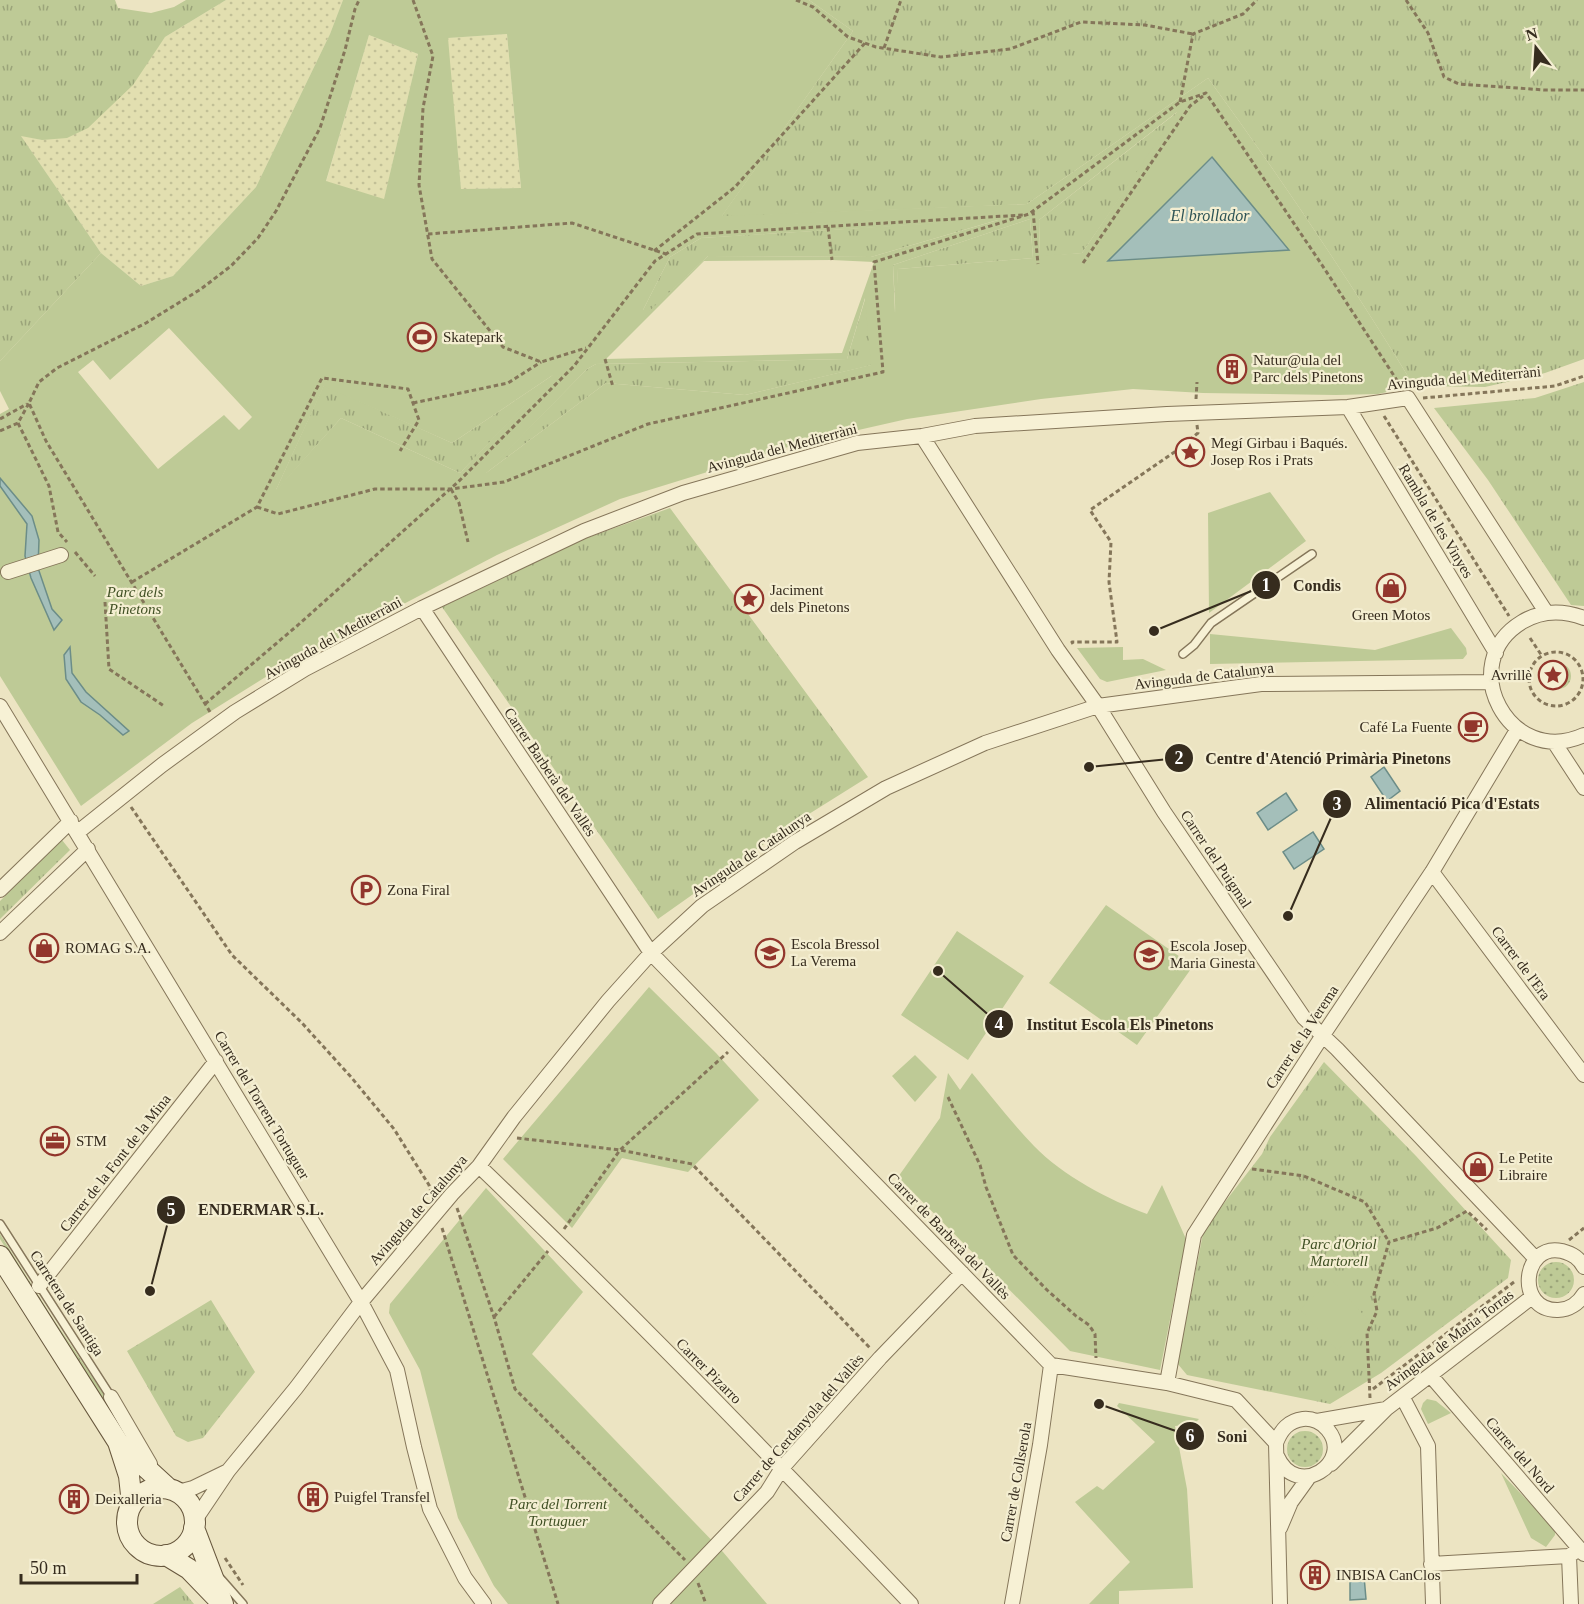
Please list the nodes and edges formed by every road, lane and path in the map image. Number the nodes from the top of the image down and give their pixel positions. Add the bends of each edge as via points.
1 (359, 0) edge
2 (413, 0) edge
3 (796, 0) edge
4 (901, 0) edge
5 (1257, 0) edge
6 (1406, 0) edge
7 (1193, 34) junction
8 (865, 43) junction
9 (884, 48) junction
10 (1584, 90) edge
11 (1206, 93) junction
12 (1180, 102) junction
13 (1033, 211) junction
14 (1029, 214) junction
15 (828, 226) junction
16 (428, 234) junction
17 (654, 251) junction
18 (666, 254) junction
19 (832, 260) dead end
20 (1083, 263) dead end
21 (1038, 264) dead end
22 (588, 348) junction
23 (605, 359) dead end
24 (541, 362) junction
25 (1584, 377) edge
26 (1197, 382) dead end
27 (613, 387) dead end
28 (1408, 398) junction
29 (1196, 399) dead end
30 (29, 403) junction
31 (413, 403) junction
32 (1348, 407) junction
33 (1384, 416) dead end
34 (0, 419) edge
35 (1197, 421) dead end
36 (18, 423) junction
37 (0, 431) edge
38 (922, 436) junction
39 (400, 451) dead end
40 (451, 489) junction
41 (257, 507) junction
42 (468, 542) dead end
43 (1312, 554) dead end
44 (61, 555) dead end
45 (8, 572) dead end
46 (95, 576) dead end
47 (132, 582) junction
48 (105, 602) dead end
49 (422, 608) junction
50 (1546, 612) junction
51 (1584, 618) edge
52 (1513, 622) dead end
53 (1530, 638) dead end
54 (1077, 651) dead end
55 (1496, 652) junction
56 (1183, 654) dead end
57 (1542, 656) junction
58 (1491, 682) junction
59 (0, 706) edge
60 (164, 706) dead end
61 (1098, 706) junction
62 (1517, 730) junction
63 (1584, 735) edge
64 (1554, 742) junction
65 (1584, 788) edge
66 (123, 796) junction
67 (74, 827) junction
68 (88, 849) junction
69 (1432, 872) junction
70 (0, 890) edge
71 (0, 933) edge
72 (651, 953) junction
73 (1323, 1035) junction
74 (738, 1042) junction
75 (216, 1061) junction
76 (1584, 1075) edge
77 (948, 1097) dead end
78 (501, 1136) junction
79 (620, 1150) junction
80 (1239, 1165) junction
81 (478, 1166) junction
82 (452, 1194) junction
83 (438, 1212) junction
84 (0, 1224) edge
85 (1584, 1228) edge
86 (1491, 1234) dead end
87 (556, 1240) junction
88 (1389, 1242) junction
89 (1565, 1243) dead end
90 (0, 1256) edge
91 (1536, 1259) junction
92 (1583, 1262) edge
93 (962, 1273) junction
94 (1515, 1274) dead end
95 (39, 1286) junction
96 (1532, 1297) junction
97 (361, 1302) junction
98 (1581, 1304) edge
99 (494, 1317) junction
100 (880, 1358) junction
101 (1051, 1365) junction
102 (1094, 1372) junction
103 (1431, 1376) junction
104 (1167, 1383) junction
105 (1373, 1389) dead end
106 (111, 1397) joint
107 (1403, 1398) junction
108 (1370, 1400) dead end
109 (1386, 1409) junction
110 (1317, 1421) junction
111 (118, 1442) junction
112 (1276, 1449) junction
113 (1328, 1467) junction
114 (782, 1468) junction
115 (228, 1471) junction
116 (1310, 1477) junction
117 (169, 1487) junction
118 (132, 1504) junction
119 (195, 1524) junction
120 (1278, 1535) junction
121 (1577, 1553) edge
122 (166, 1555) junction
123 (1431, 1564) junction
124 (209, 1566) junction
125 (693, 1568) junction
126 (223, 1604) edge
127 (243, 1604) edge
128 (484, 1604) edge
129 (558, 1604) edge
130 (660, 1604) edge
131 (706, 1604) edge
132 (911, 1604) edge
133 (1012, 1604) edge
134 (1280, 1604) edge
135 (1433, 1604) edge
136 (1571, 1604) edge

1 - 30 path via 320,128 258,238 201,290 57,368 39,382
2 - 16 path via 433,56 423,108 419,185
3 - 8 path via 813,7 848,38
4 - 9 path
5 - 7 path via 1243,14
6 - 10 path via 1428,33 1444,76 1459,84
7 - 9 path via 1144,25 1081,22 1010,49 941,57
7 - 12 path
8 - 9 path
8 - 17 path via 735,187
11 - 12 path
11 - 20 path via 1190,106
11 - 28 path
12 - 13 path
13 - 14 path
13 - 21 path
14 - 15 path
14 - 40 path via 874,262 883,372 648,424 504,482
15 - 18 path via 697,234
15 - 19 path
16 - 17 path via 572,223
16 - 24 path via 432,259 503,347
17 - 18 path
18 - 22 path via 655,261
22 - 24 path
22 - 40 path
23 - 27 path
24 - 31 path via 508,383
25 - 28 path, Avinguda del Mediterràni via 1555,386
26 - 29 path
28 - 32 street, Avinguda del Mediterràni
28 - 50 street
30 - 34 path
30 - 36 path
30 - 47 path via 46,441
31 - 39 path via 419,420
31 - 41 path via 408,388 322,378
32 - 38 street, Avinguda del Mediterràni via 975,426
32 - 55 street, Rambla de les Vinyes
33 - 52 path, Rambla de les Vinyes
35 - 54 path via 1198,433 1090,510 1111,542 1109,582 1117,642 1072,642
36 - 37 path
36 - 46 path via 49,486 58,532
38 - 49 street, Avinguda del Mediterràni via 857,443 683,493 584,531
38 - 61 street, Carrer del Puigmal
40 - 41 path via 375,489 278,514
40 - 42 path via 459,503
40 - 47 path via 205,704
41 - 47 path
43 - 56 lane via 1211,623
44 - 45 street
48 - 60 path via 110,669
49 - 66 street, Avinguda del Mediterràni via 305,669 235,712
49 - 72 street, Carrer Barberà del Vallès
50 - 51 street via 1560,611
50 - 55 street via 1516,626
53 - 57 path
55 - 58 street
57 - 57 path via 1552,652 1566,654 1582,669 1583,685 1568,704 1545,704 1533,693 1529,678 1534,663
58 - 61 street, Avinguda de Catalunya via 1261,684
58 - 62 street via 1495,700
59 - 67 street, Carrer del Torrent Tortuguer
61 - 72 street, Avinguda de Catalunya via 985,743 886,788 795,842 702,906
61 - 73 street, Carrer del Puigmal via 1164,812 1304,1018
62 - 64 street via 1541,741
62 - 69 street, Carrer de la Verema
63 - 64 street
64 - 65 street
66 - 67 street, Avinguda del Mediterràni
66 - 83 path via 232,955 302,1023 394,1129 429,1185
67 - 68 street, Carrer del Torrent Tortuguer
67 - 70 street, Avinguda del Mediterràni
68 - 71 street
68 - 75 street, Carrer del Torrent Tortuguer
69 - 73 street, Carrer de la Verema
69 - 76 street, Carrer de l'Era
72 - 74 street, Carrer de Barberà del Vallès
72 - 78 street, Avinguda de Catalunya
73 - 80 street, Carrer de la Verema
73 - 91 street, Carrer del Puigmal
74 - 79 path
74 - 93 street, Carrer de Barberà del Vallès
75 - 95 street, Carrer de la Font de la Mina
75 - 97 street, Carrer del Torrent Tortuguer
77 - 102 path via 980,1165 1013,1255 1095,1334
78 - 79 path
78 - 81 street, Avinguda de Catalunya
79 - 87 path
79 - 100 path via 692,1164
80 - 88 path via 1304,1176 1365,1202
80 - 104 street, Carrer de la Verema via 1194,1235
81 - 82 street, Avinguda de Catalunya
81 - 87 street, Carrer Pizarro
82 - 83 street, Avinguda de Catalunya
82 - 99 path
83 - 97 street, Avinguda de Catalunya
83 - 129 path
84 - 95 lane, Carretera de Santiga
85 - 89 path
86 - 88 path via 1467,1211 1437,1228
87 - 99 path
87 - 114 street, Carrer Pizarro
88 - 108 path via 1374,1294 1377,1311 1367,1333
90 - 111 main road
91 - 92 street via 1559,1250
91 - 96 street via 1527,1277
93 - 100 street, Carrer de Cerdanyola del Vallès
93 - 101 street, Carrer de Barberà del Vallès
94 - 105 path via 1514,1282
95 - 106 lane, Carretera de Santiga
96 - 98 street via 1553,1310
96 - 103 street, Avinguda de Maria Torras
97 - 115 street, Avinguda de Catalunya
97 - 128 street, Carrer del Torrent Tortuguer via 397,1370 430,1509 465,1578
99 - 125 path via 515,1389
100 - 114 street, Carrer de Cerdanyola del Vallès
101 - 102 street
101 - 133 street, Carrer de Collserola
102 - 104 street
103 - 107 street, Avinguda de Maria Torras
103 - 121 street, Carrer del Nord
104 - 112 street via 1236,1400
106 - 117 street via 141,1451
107 - 109 street, Avinguda de Maria Torras
107 - 123 street via 1428,1446
109 - 110 street, Avinguda de Maria Torras
109 - 113 street, Avinguda de Maria Torras
110 - 112 street via 1291,1422 1281,1431
110 - 113 street via 1334,1441
111 - 117 main road
111 - 118 main road via 129,1476
112 - 116 street via 1286,1470
112 - 120 street
113 - 116 street
114 - 125 street, Carrer de Cerdanyola del Vallès via 767,1492
114 - 132 street, Carrer Pizarro
115 - 117 street, Avinguda de Catalunya via 193,1488
115 - 119 street, Avinguda de Catalunya
116 - 120 street via 1291,1502
117 - 118 main road via 143,1493
117 - 119 main road via 190,1503
118 - 122 main road via 127,1522 132,1539 142,1550
119 - 122 main road via 183,1547
119 - 124 main road
120 - 134 street
121 - 123 street
121 - 136 street
122 - 126 main road via 196,1575
123 - 135 street
124 - 126 main road
124 - 127 lane
125 - 130 street, Carrer de Cerdanyola del Vallès
125 - 131 path

